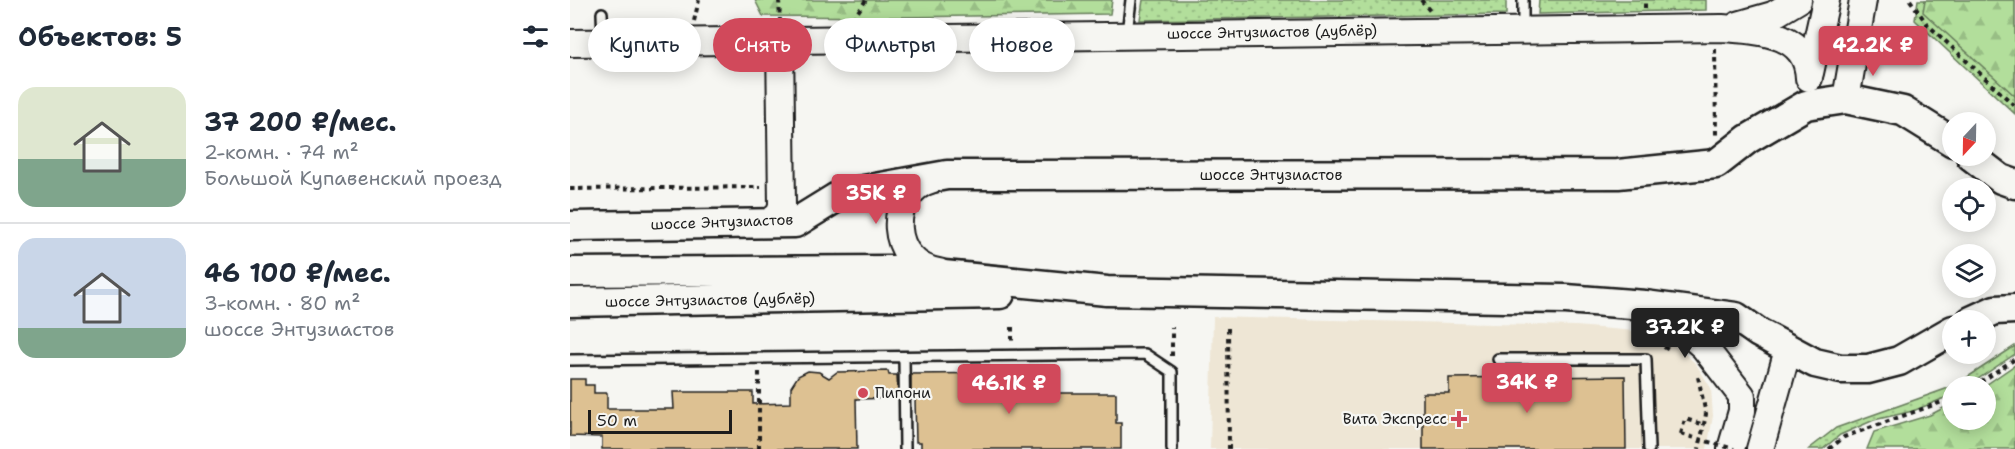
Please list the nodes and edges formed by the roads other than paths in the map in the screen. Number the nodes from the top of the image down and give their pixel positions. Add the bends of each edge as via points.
1 (1131, 0) edge
2 (1523, 0) edge
3 (1798, 0) edge
4 (1826, 0) edge
5 (1863, 0) edge
6 (602, 13) dead end
7 (602, 18) edge
8 (1523, 29) junction
9 (812, 31) edge
10 (1127, 34) junction
11 (1718, 38) junction
12 (570, 43) edge
13 (588, 43) edge
14 (780, 72) edge
15 (1809, 78) junction
16 (1846, 99) junction
17 (1806, 105) junction
18 (1942, 135) edge
19 (1984, 166) edge
20 (947, 175) junction
21 (2015, 184) edge
22 (782, 210) junction
23 (570, 226) edge
24 (570, 272) edge
25 (945, 273) junction
26 (1107, 291) junction
27 (570, 302) edge
28 (1645, 305) junction
29 (2015, 309) edge
30 (1995, 310) edge
31 (1942, 336) edge
32 (1788, 350) junction
33 (904, 357) junction
34 (1498, 359) dead end
35 (570, 360) edge
36 (905, 449) edge
37 (1172, 449) edge
38 (1649, 449) edge
39 (1733, 449) edge
40 (1760, 449) edge

1 - 10 lane
2 - 8 lane
3 - 11 main road, шоссе Энтузиастов (дублёр)
4 - 15 main road
5 - 16 main road
6 - 7 lane
8 - 10 main road, шоссе Энтузиастов (дублёр)
8 - 11 main road, шоссе Энтузиастов (дублёр)
9 - 10 main road, шоссе Энтузиастов (дублёр)
11 - 15 main road, шоссе Энтузиастов (дублёр) via 1767,33 1804,52 1809,61
12 - 13 main road, шоссе Энтузиастов (дублёр)
14 - 22 main road
15 - 17 main road
16 - 17 main road, шоссе Энтузиастов
16 - 18 main road, шоссе Энтузиастов via 1903,111
17 - 20 main road, шоссе Энтузиастов via 1748,139 1716,164 1618,174
19 - 21 main road
20 - 22 main road, шоссе Энтузиастов via 842,194
20 - 25 main road via 915,187 901,206 898,218 900,241 906,252 923,267
22 - 23 main road, шоссе Энтузиастов
24 - 25 main road
25 - 26 main road
26 - 27 main road, шоссе Энтузиастов (дублёр)
26 - 28 main road via 1566,299
28 - 32 main road via 1736,317
28 - 39 main road via 1704,347 1742,396
29 - 30 main road
31 - 32 main road via 1899,361 1869,369 1841,369 1815,363
32 - 40 main road
33 - 35 lane
33 - 36 lane
33 - 37 lane via 1145,354 1172,372
34 - 38 lane via 1646,359

